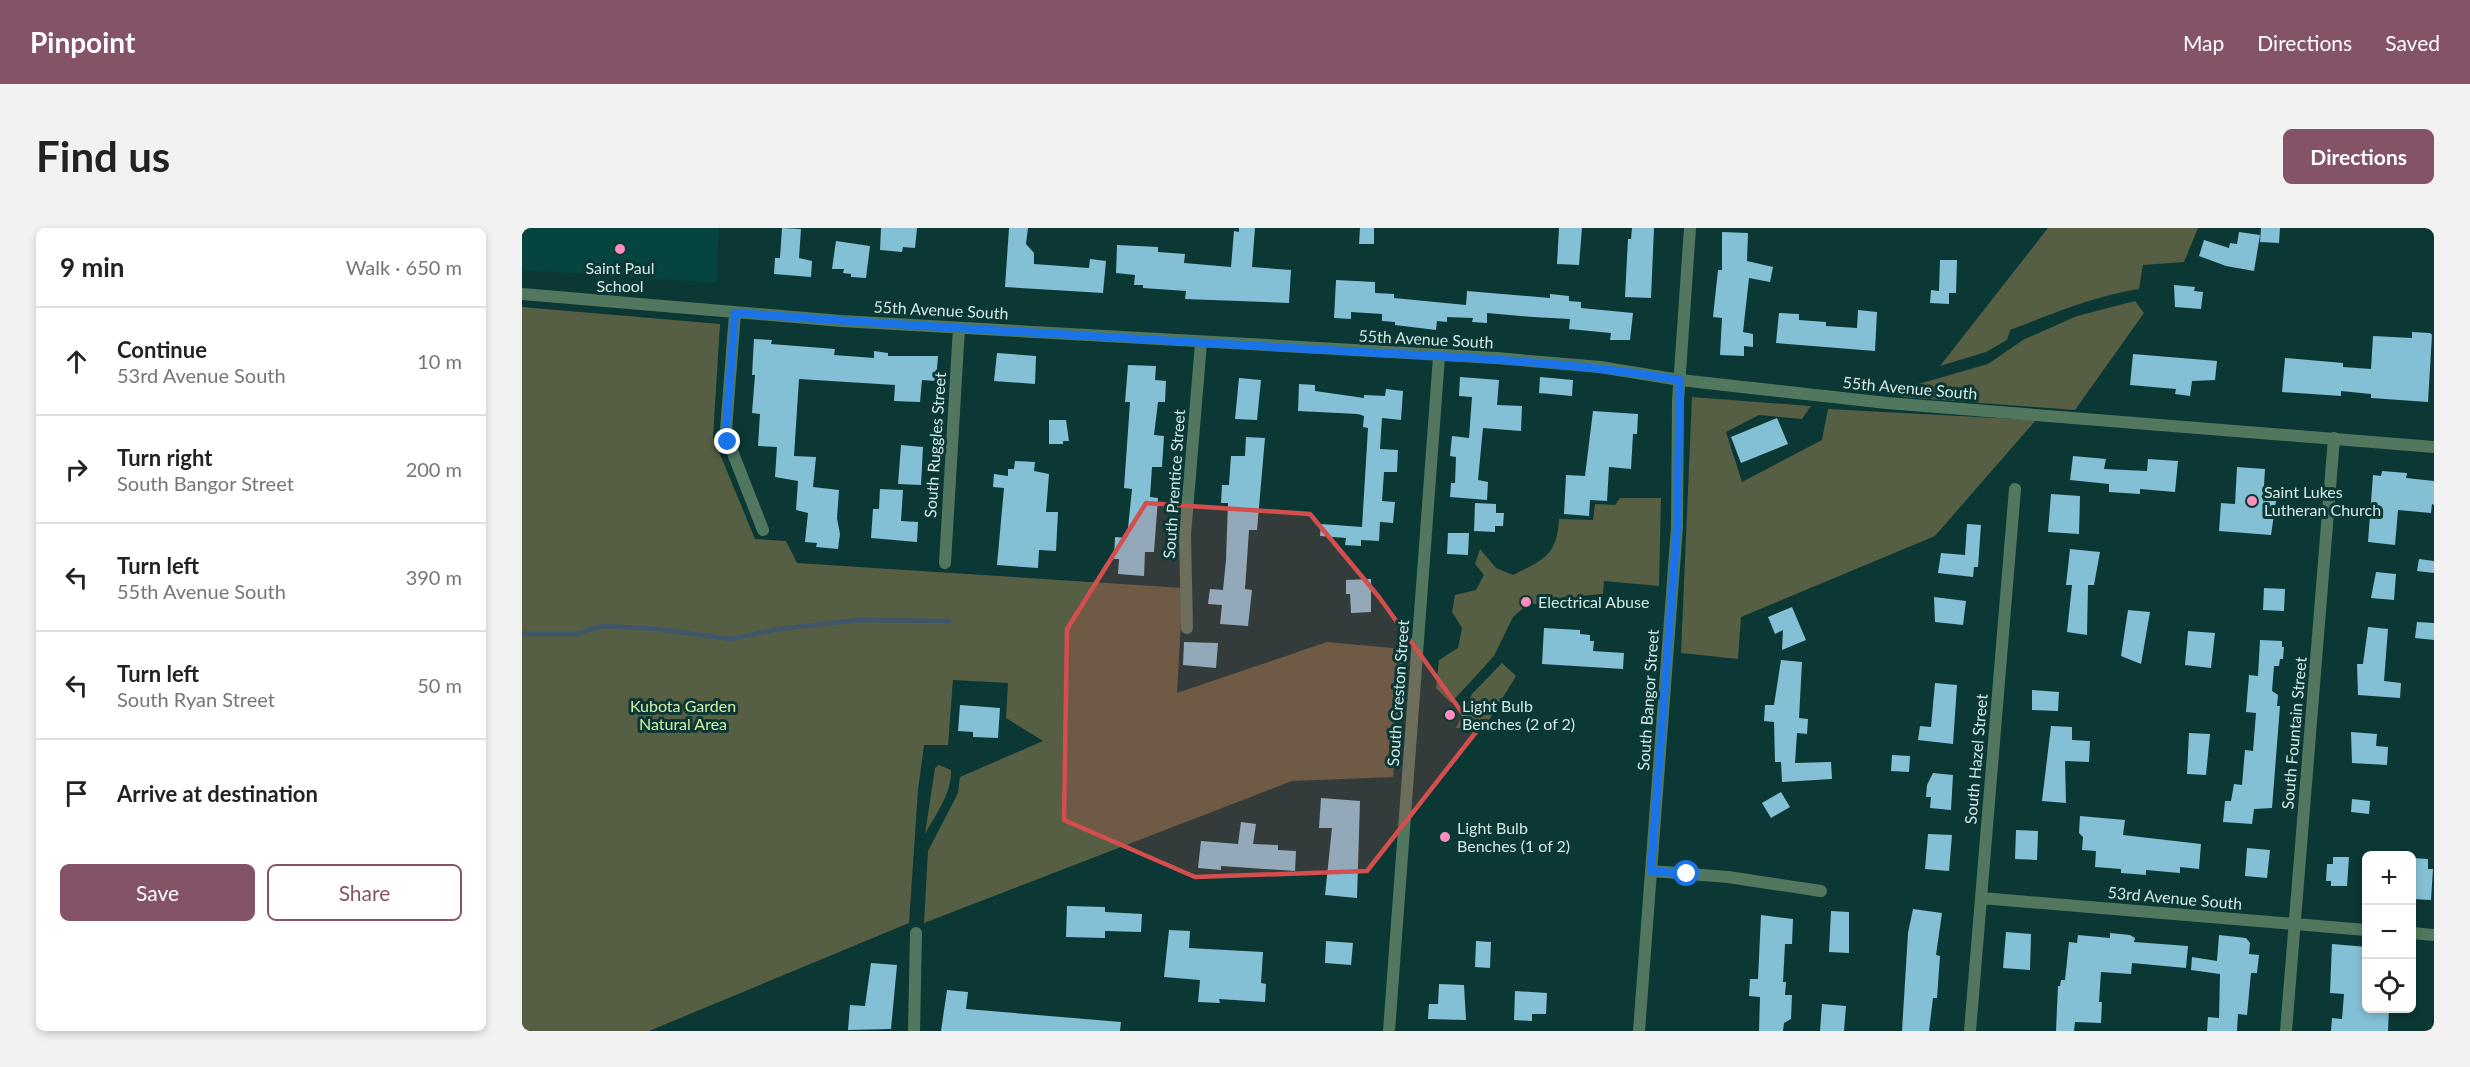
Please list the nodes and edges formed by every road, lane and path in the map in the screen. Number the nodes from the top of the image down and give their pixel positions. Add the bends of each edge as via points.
1 (1690, 228) edge
2 (522, 294) edge
3 (735, 313) junction
4 (959, 328) junction
5 (1201, 343) junction
6 (1439, 357) junction
7 (1680, 380) junction
8 (2334, 438) junction
9 (2434, 447) edge
10 (2015, 489) dead end
11 (763, 530) dead end
12 (945, 563) dead end
13 (1187, 628) dead end
14 (1651, 871) junction
15 (1821, 891) dead end
16 (1981, 898) junction
17 (2295, 924) junction
18 (2362, 930) edge
19 (916, 933) dead end
20 (2416, 933) edge
21 (2434, 935) edge
22 (914, 1031) edge
23 (1389, 1031) edge
24 (1639, 1031) edge
25 (1970, 1031) edge
26 (2286, 1031) edge

1 - 7 street, South Bangor Street
2 - 3 street, 55th Avenue South
3 - 4 street, 55th Avenue South
3 - 11 street via 726,430
4 - 5 street, 55th Avenue South
4 - 12 street, South Ruggles Street
5 - 6 street, 55th Avenue South
5 - 13 street, South Prentice Street via 1185,535
6 - 7 street, 55th Avenue South via 1600,367
6 - 23 street, South Creston Street
7 - 8 street, 55th Avenue South via 1887,403
7 - 14 street, South Bangor Street via 1677,527
8 - 9 street, 55th Avenue South
8 - 17 street, South Fountain Street
10 - 16 street, South Hazel Street
14 - 15 street via 1728,877
14 - 24 street, South Bangor Street
16 - 17 street, 53rd Avenue South
16 - 25 street, South Hazel Street
17 - 18 street, 53rd Avenue South
17 - 26 street, South Fountain Street
19 - 22 street
20 - 21 street

